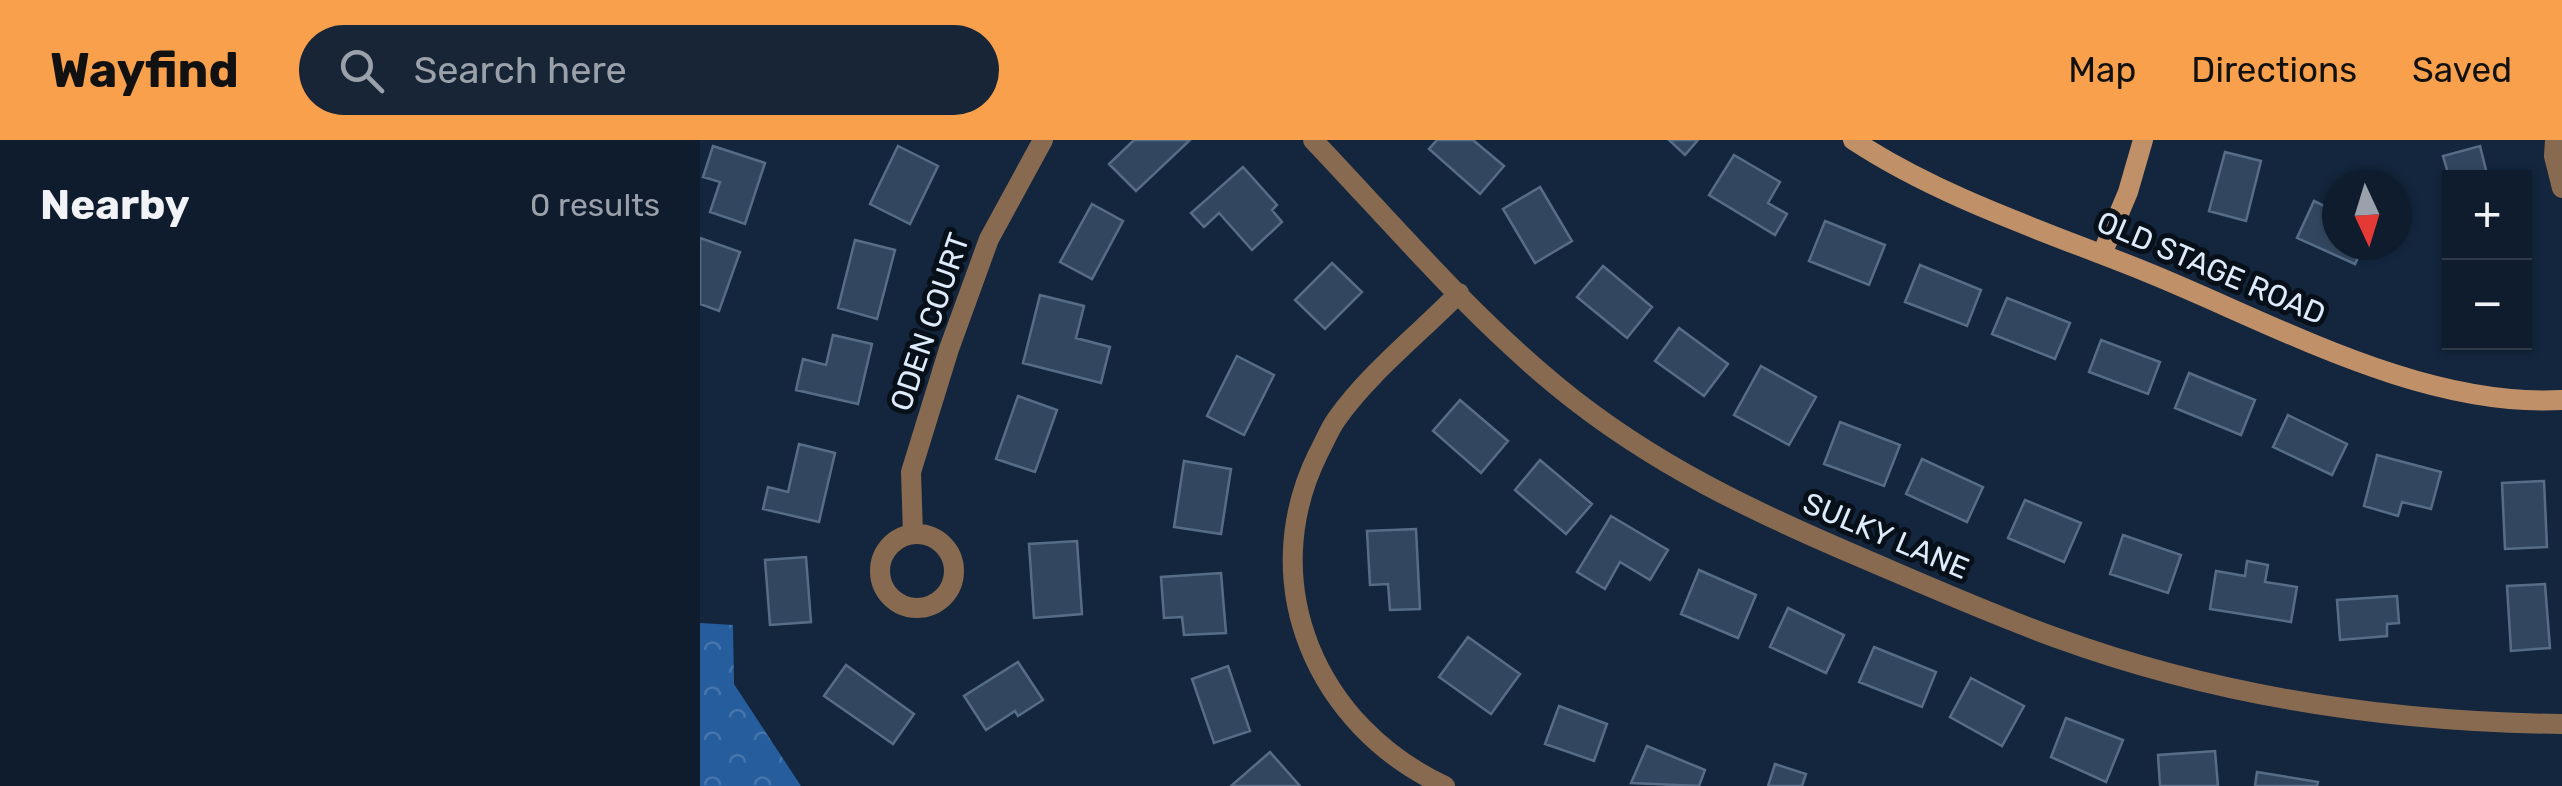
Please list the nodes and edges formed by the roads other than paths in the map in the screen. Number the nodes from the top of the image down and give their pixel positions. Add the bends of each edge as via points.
1 (1043, 140) edge
2 (1313, 140) edge
3 (1853, 140) edge
4 (2143, 140) edge
5 (2555, 140) edge
6 (2562, 188) edge
7 (2102, 254) junction
8 (1459, 294) junction
9 (2562, 400) edge
10 (913, 534) dead end
11 (2562, 724) edge
12 (1445, 786) edge

1 - 10 street, ODEN COURT via 990,239 948,349 911,472
2 - 8 street, SULKY LANE
3 - 7 street, OLD STAGE ROAD via 1974,202
4 - 7 street
5 - 6 street
7 - 9 street, OLD STAGE ROAD via 2412,378 2479,396
8 - 11 street, SULKY LANE via 1559,388 1704,486 2058,639 2298,702 2423,718
8 - 12 street via 1335,420 1308,476 1292,576 1304,635 1354,721 1386,752

